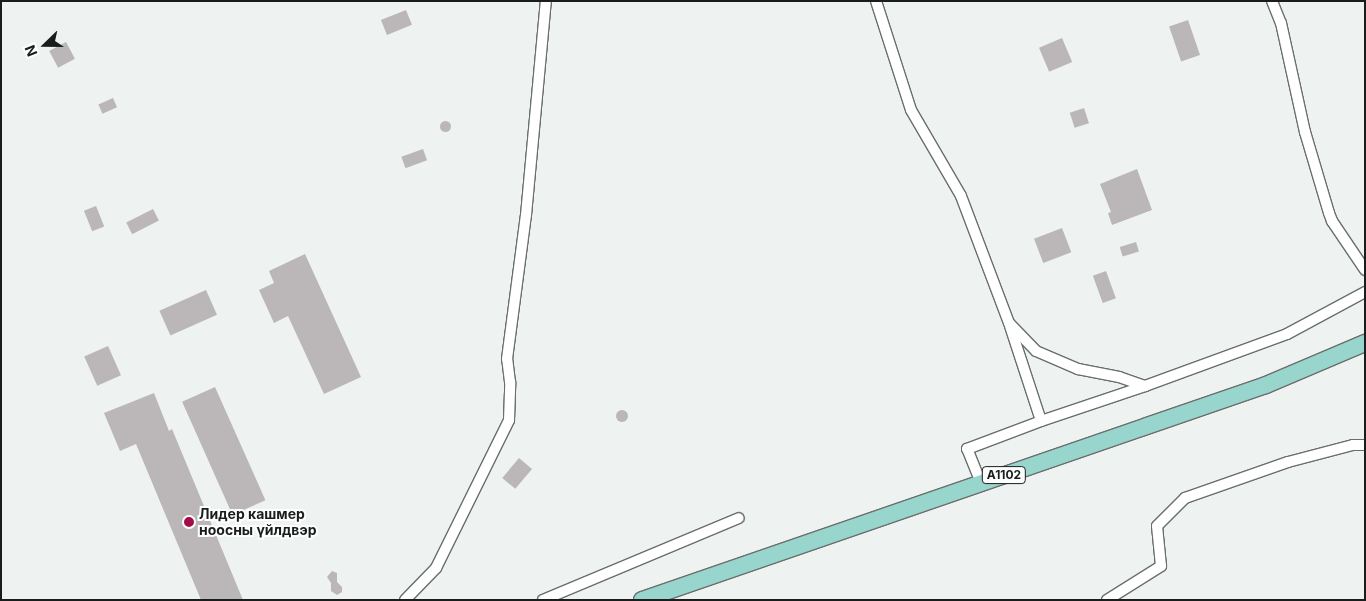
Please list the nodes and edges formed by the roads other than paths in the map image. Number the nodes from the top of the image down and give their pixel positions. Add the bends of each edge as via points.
1 (546, 1) edge
2 (876, 1) edge
3 (1272, 1) edge
4 (1365, 270) edge
5 (1365, 292) edge
6 (1009, 323) junction
7 (1365, 343) edge
8 (1145, 386) junction
9 (1041, 421) junction
10 (1365, 437) edge
11 (1353, 445) junction
12 (1365, 445) edge
13 (981, 483) junction
14 (739, 518) dead end
15 (406, 600) edge
16 (543, 600) edge
17 (642, 600) edge
18 (1108, 600) edge

1 - 15 street via 526,215 507,359 510,382 508,420 436,568
2 - 6 street via 911,110 961,196
3 - 4 street via 1281,23 1305,132 1332,221
5 - 8 street via 1287,334
6 - 8 street via 1036,351 1078,369
6 - 9 street
7 - 13 main road, A1102 via 1266,385
8 - 9 street
9 - 13 street via 967,449
10 - 11 street
11 - 12 street
11 - 18 street via 1288,462 1185,498 1157,526 1161,566
13 - 17 main road, A1102
14 - 16 street

